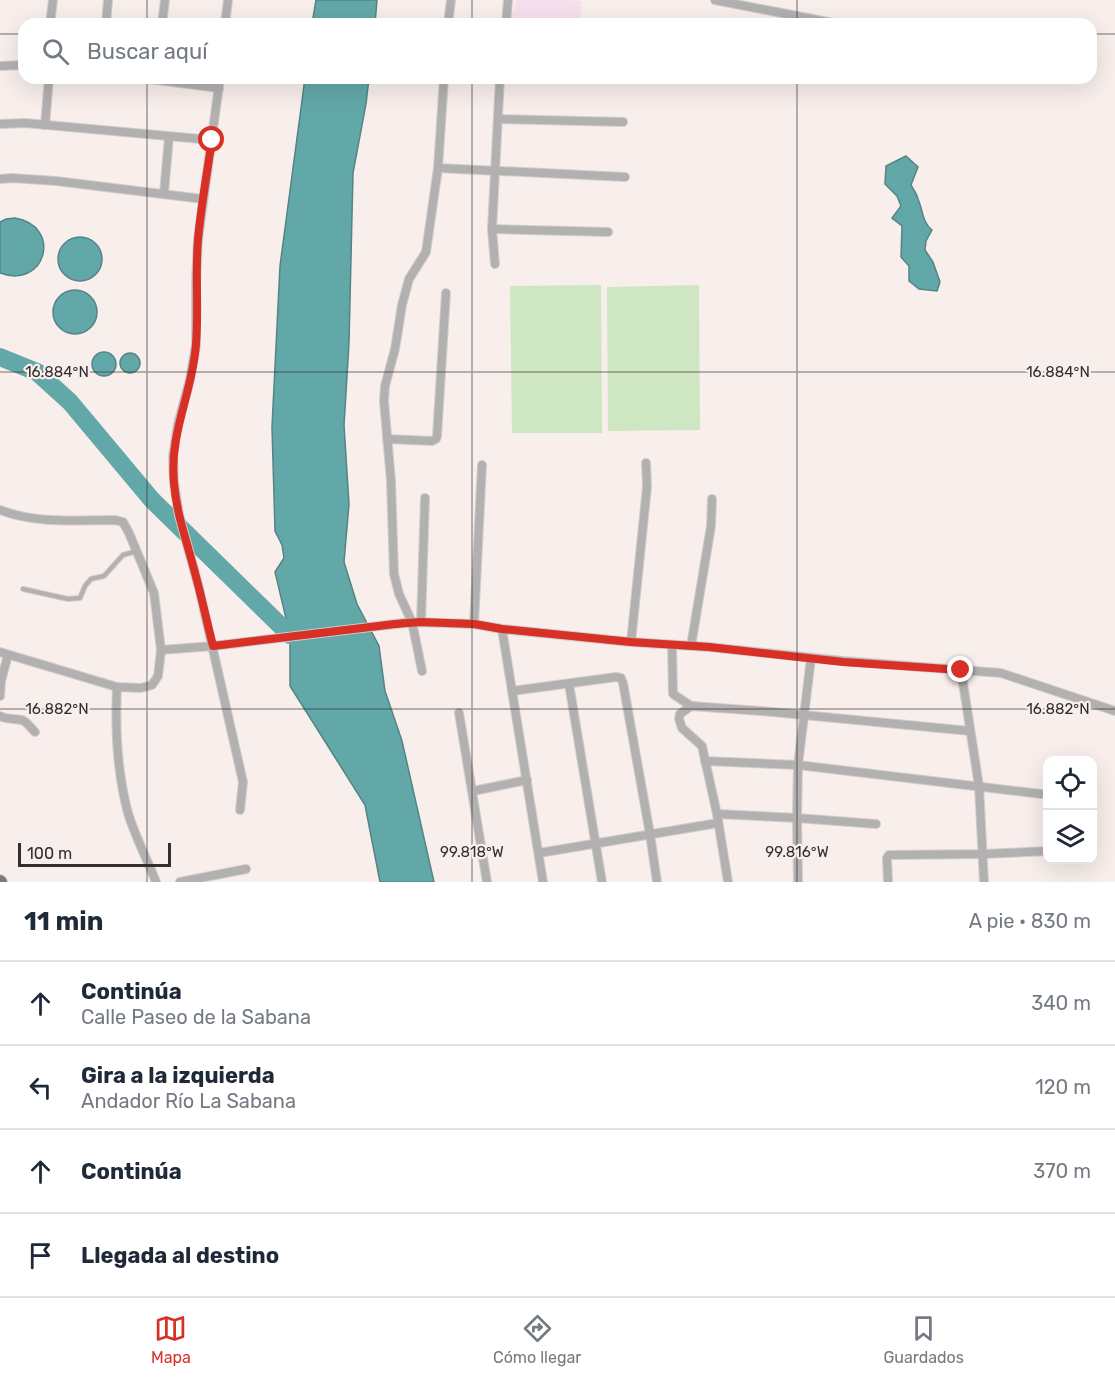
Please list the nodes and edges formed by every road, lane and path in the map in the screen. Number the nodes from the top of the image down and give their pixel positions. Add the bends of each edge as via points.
1 (53, 0) edge
2 (108, 0) edge
3 (165, 0) edge
4 (228, 0) edge
5 (451, 0) edge
6 (508, 0) edge
7 (715, 0) edge
8 (51, 18) edge
9 (106, 18) edge
10 (163, 18) edge
11 (226, 18) edge
12 (449, 18) edge
13 (506, 18) edge
14 (806, 18) edge
15 (18, 65) edge
16 (0, 66) edge
17 (48, 84) edge
18 (191, 84) edge
19 (219, 84) edge
20 (444, 84) edge
21 (500, 84) edge
22 (219, 88) junction
23 (498, 118) junction
24 (623, 122) dead end
25 (0, 124) edge
26 (45, 125) junction
27 (169, 137) junction
28 (212, 140) junction
29 (438, 168) junction
30 (495, 170) junction
31 (625, 177) dead end
32 (0, 179) edge
33 (164, 193) junction
34 (204, 199) junction
35 (492, 229) junction
36 (608, 232) dead end
37 (495, 264) dead end
38 (446, 293) dead end
39 (387, 439) junction
40 (646, 463) dead end
41 (482, 465) dead end
42 (424, 498) dead end
43 (712, 499) dead end
44 (0, 510) edge
45 (137, 551) junction
46 (23, 589) dead end
47 (417, 622) junction
48 (474, 624) junction
49 (502, 629) junction
50 (631, 642) junction
51 (672, 645) junction
52 (213, 646) junction
53 (692, 646) junction
54 (161, 650) junction
55 (4, 654) edge
56 (811, 658) junction
57 (961, 670) junction
58 (422, 671) dead end
59 (569, 684) junction
60 (117, 687) junction
61 (512, 691) junction
62 (0, 696) edge
63 (691, 706) junction
64 (1115, 711) edge
65 (459, 713) dead end
66 (804, 715) junction
67 (0, 716) edge
68 (970, 731) junction
69 (35, 732) dead end
70 (705, 761) junction
71 (798, 765) junction
72 (527, 780) junction
73 (979, 786) junction
74 (473, 791) junction
75 (1041, 794) dead end
76 (240, 810) dead end
77 (717, 818) junction
78 (797, 818) junction
79 (876, 824) dead end
80 (650, 834) junction
81 (596, 843) junction
82 (1043, 851) edge
83 (539, 853) junction
84 (983, 854) junction
85 (246, 869) dead end
86 (156, 882) edge
87 (180, 882) edge
88 (487, 882) edge
89 (543, 882) edge
90 (602, 882) edge
91 (657, 882) edge
92 (728, 882) edge
93 (798, 882) edge
94 (888, 882) edge
95 (984, 882) edge

1 - 8 street
2 - 9 street
3 - 10 street
4 - 11 street
5 - 12 street
6 - 13 street
7 - 14 street
15 - 16 street
17 - 26 street
18 - 22 street
19 - 22 street
20 - 29 street
21 - 23 street
22 - 28 street
23 - 24 street
23 - 30 street
25 - 26 street
26 - 27 street
27 - 28 street
27 - 33 street
28 - 34 street
29 - 30 street
29 - 39 street via 426,252 409,279 385,386
30 - 31 street
30 - 35 street
32 - 33 street
33 - 34 street
34 - 52 street via 197,260 196,345 173,456 179,515
35 - 36 street
35 - 37 street
38 - 39 street via 438,436 432,441
39 - 47 street via 394,574 399,594
40 - 50 street via 647,487
41 - 48 street
42 - 47 street
43 - 53 street
44 - 45 street via 14,516 50,520 123,522
45 - 46 lane via 123,555 104,576 91,579 80,598
45 - 54 street via 154,593
47 - 48 street
47 - 52 street
47 - 58 street
48 - 49 street
49 - 50 street
49 - 61 street
50 - 51 street
51 - 53 street
51 - 63 street via 673,694
52 - 54 street
52 - 76 street via 243,782
53 - 56 street
54 - 60 street via 158,676 152,685
55 - 60 street
55 - 62 street
56 - 57 street
56 - 66 street
57 - 64 street via 1001,673
57 - 68 street
59 - 61 street
59 - 80 street via 621,678
59 - 81 street
60 - 86 street via 122,784 129,814
61 - 72 street
63 - 66 street
63 - 70 street via 679,719 682,728 702,746
65 - 74 street
66 - 68 street
66 - 71 street
67 - 69 street via 21,720
68 - 73 street
70 - 71 street
70 - 77 street
71 - 73 street
71 - 78 street
72 - 74 street
72 - 83 street
73 - 75 street
73 - 84 street
74 - 88 street
77 - 78 street
77 - 80 street
77 - 92 street
78 - 79 street
78 - 93 street
80 - 81 street
80 - 91 street
81 - 83 street
81 - 90 street
82 - 84 street
83 - 89 street
84 - 94 street via 890,855
84 - 95 street
85 - 87 street

